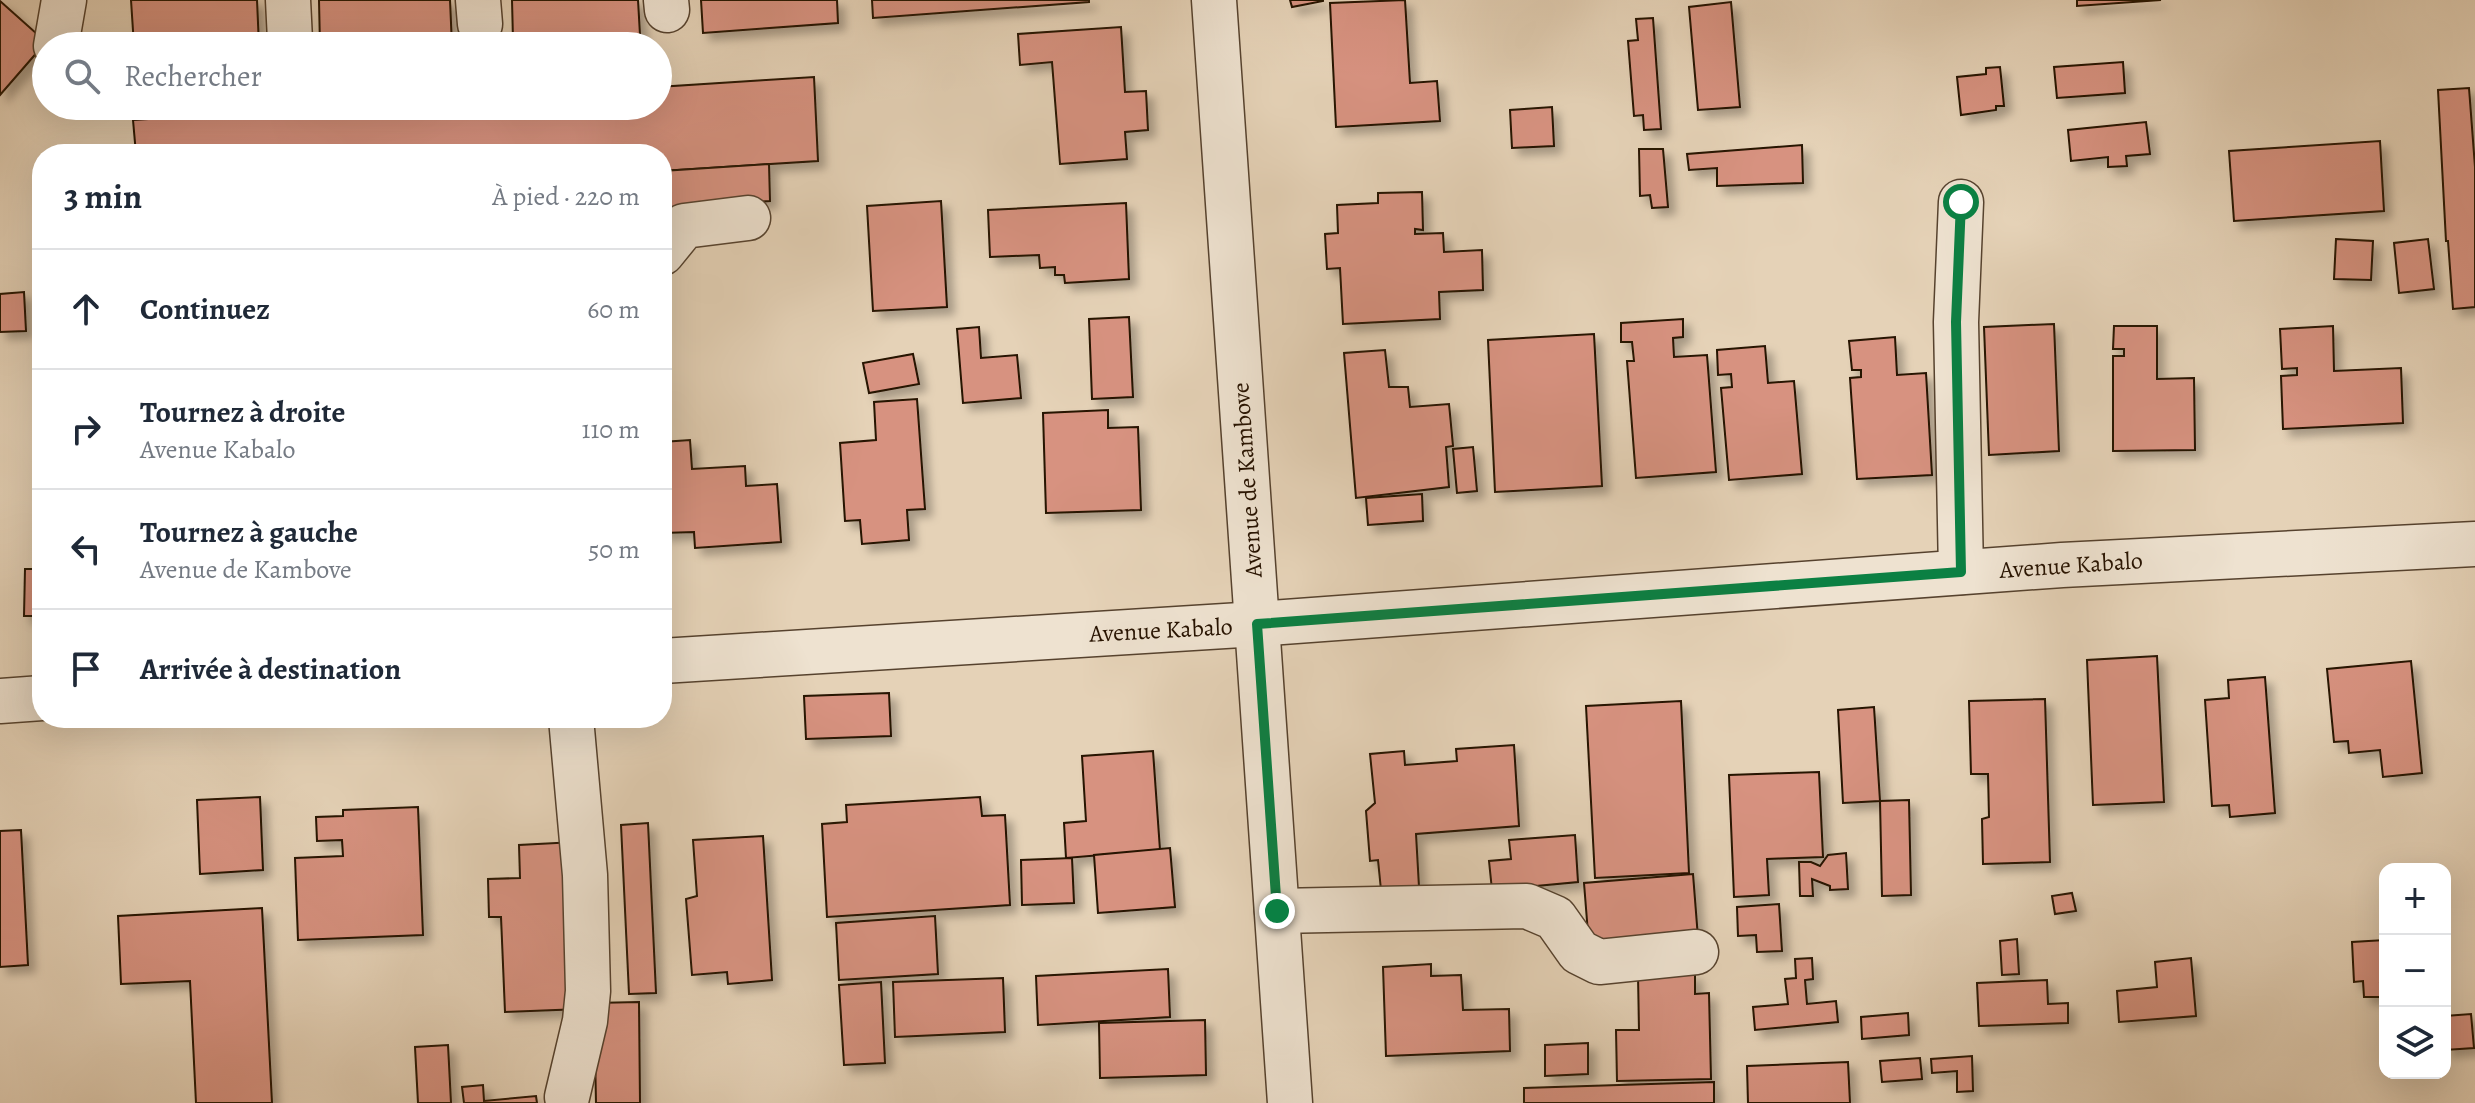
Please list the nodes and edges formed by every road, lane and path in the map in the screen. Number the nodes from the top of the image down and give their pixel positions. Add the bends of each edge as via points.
1 (64, 0) edge
2 (1214, 0) edge
3 (58, 32) edge
4 (1961, 202) dead end
5 (748, 218) dead end
6 (672, 241) edge
7 (2475, 544) edge
8 (1961, 572) junction
9 (1257, 624) junction
10 (672, 660) edge
11 (32, 699) edge
12 (0, 701) edge
13 (572, 728) edge
14 (1277, 911) junction
15 (1696, 952) dead end
16 (567, 1097) dead end
17 (1290, 1103) edge

1 - 3 street
2 - 9 street, Avenue de Kambove
4 - 8 street via 1956,322
5 - 6 street via 684,226
7 - 8 street, Avenue Kabalo
8 - 9 street, Avenue Kabalo
9 - 10 street, Avenue Kabalo
9 - 14 street, Avenue de Kambove
11 - 12 street
13 - 16 street via 585,875 588,991
14 - 15 street via 1527,906 1555,918 1579,952 1599,962
14 - 17 street, Avenue de Kambove

